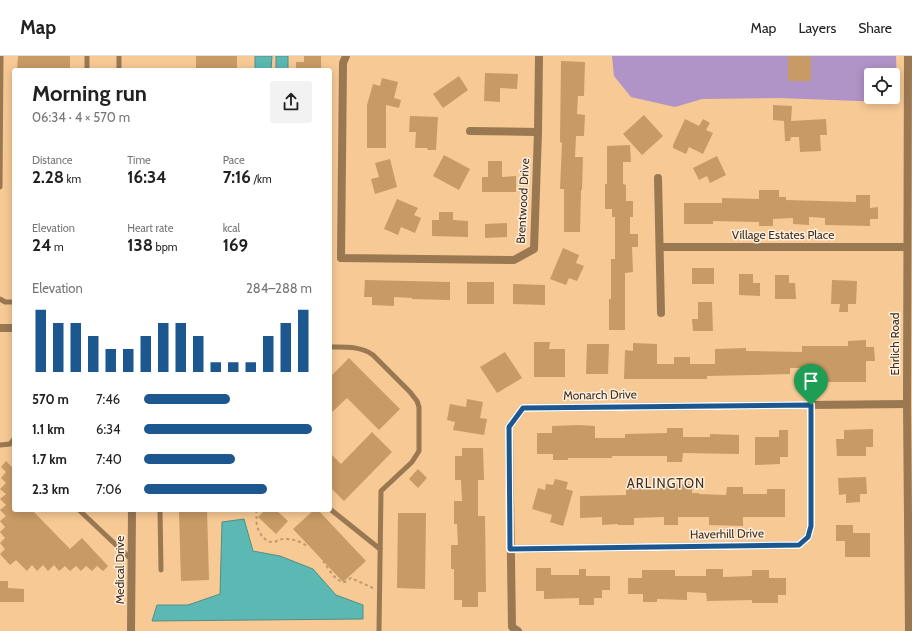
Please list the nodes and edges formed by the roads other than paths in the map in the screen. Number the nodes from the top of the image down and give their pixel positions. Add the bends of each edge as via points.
1 (1, 56) edge
2 (87, 56) edge
3 (119, 56) edge
4 (346, 56) edge
5 (539, 56) edge
6 (908, 56) edge
7 (87, 68) edge
8 (119, 68) edge
9 (910, 108) edge
10 (470, 132) dead end
11 (538, 132) junction
12 (0, 143) edge
13 (0, 152) edge
14 (658, 178) dead end
15 (0, 187) edge
16 (660, 247) junction
17 (907, 247) junction
18 (0, 299) edge
19 (12, 302) edge
20 (661, 313) dead end
21 (0, 328) edge
22 (12, 328) edge
23 (332, 347) edge
24 (907, 404) junction
25 (811, 405) junction
26 (910, 444) edge
27 (0, 445) edge
28 (12, 446) edge
29 (332, 511) edge
30 (81, 512) edge
31 (132, 512) edge
32 (160, 512) edge
33 (380, 549) junction
34 (510, 549) junction
35 (132, 560) junction
36 (161, 570) dead end
37 (132, 631) edge
38 (379, 631) edge
39 (518, 631) edge
40 (909, 631) edge

1 - 12 lane
2 - 7 lane
3 - 8 lane
4 - 11 street, Brentwood Drive via 341,258 514,260 534,249
5 - 11 street, Brentwood Drive
6 - 9 street, Ehrlich Road
9 - 17 street, Ehrlich Road
10 - 11 street
12 - 13 lane
13 - 15 lane
14 - 16 street
16 - 17 street, Village Estates Place
16 - 20 street
17 - 24 street, Ehrlich Road
18 - 19 lane
21 - 22 street
23 - 33 lane via 368,351 410,392 420,408 419,451 412,462 381,491
24 - 25 street, Monarch Drive
24 - 26 street, Ehrlich Road
25 - 34 street, Haverhill Drive via 811,526 808,537 799,545
25 - 34 street, Monarch Drive via 523,408 509,427
26 - 40 street, Ehrlich Road
27 - 28 lane
29 - 33 lane
30 - 35 lane
31 - 35 street, Medical Drive
32 - 36 lane
33 - 38 lane
34 - 39 street, Monarch Drive via 512,627
35 - 37 street, Medical Drive

